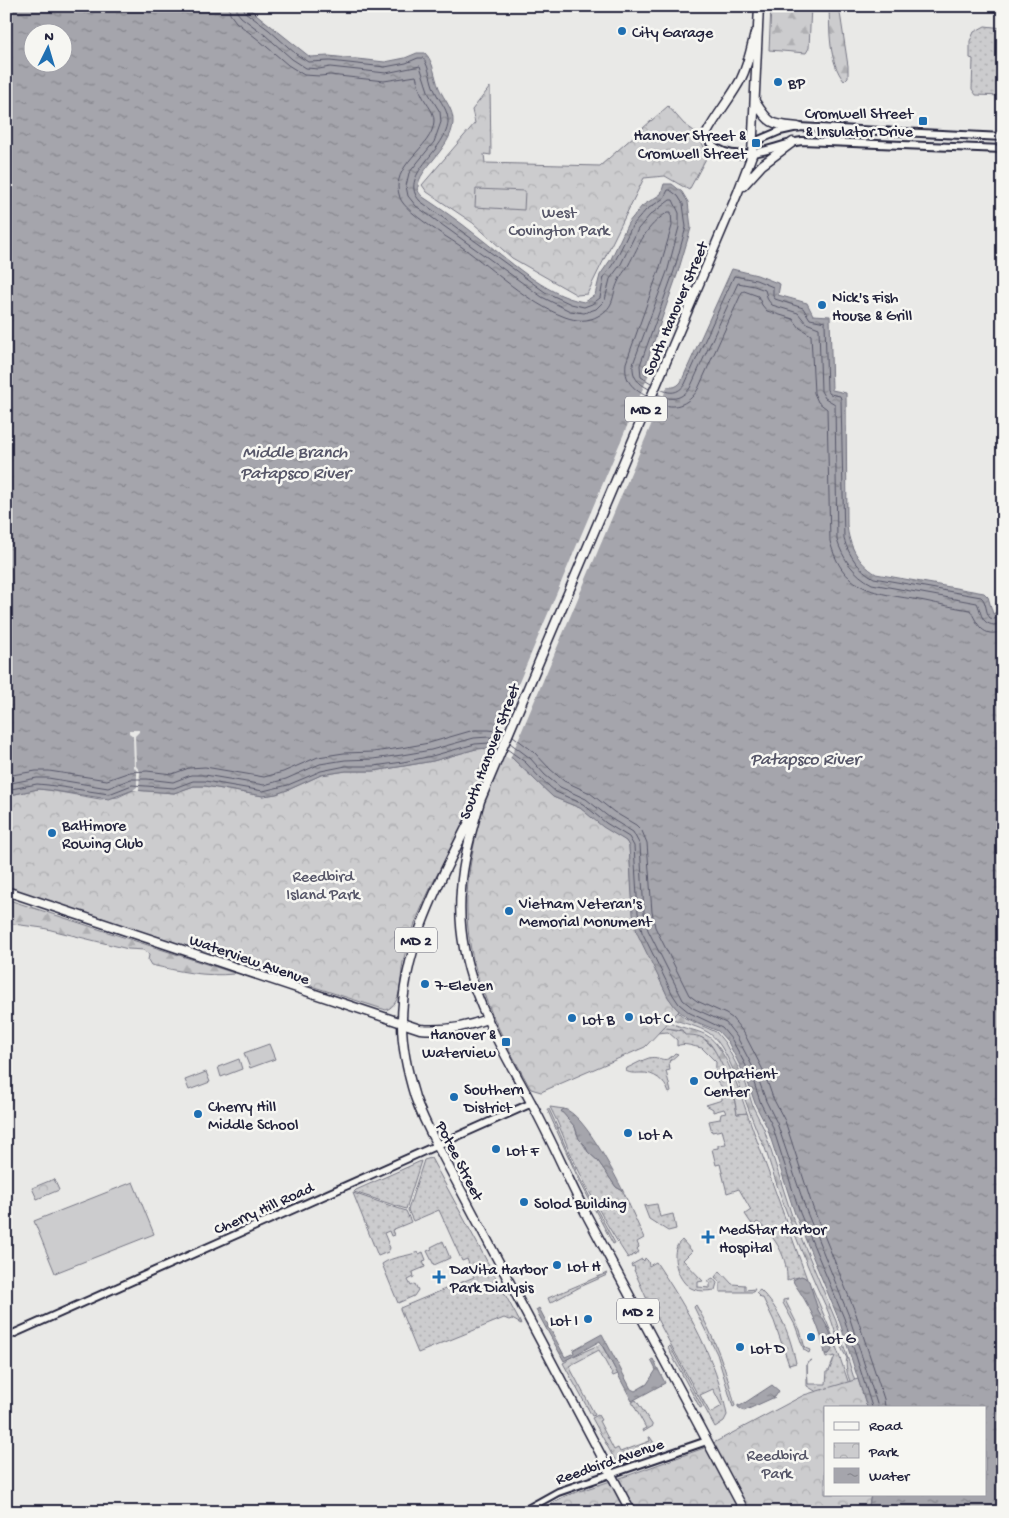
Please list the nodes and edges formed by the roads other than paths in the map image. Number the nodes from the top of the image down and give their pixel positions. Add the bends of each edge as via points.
1 (760, 6) edge
2 (759, 17) junction
3 (756, 103) junction
4 (798, 127) junction
5 (707, 133) joint
6 (1003, 137) edge
7 (754, 142) junction
8 (793, 142) junction
9 (1003, 148) edge
10 (752, 155) junction
11 (738, 192) junction
12 (480, 801) junction
13 (6, 891) edge
14 (486, 1019) junction
15 (402, 1023) junction
16 (532, 1103) junction
17 (437, 1145) junction
18 (6, 1337) edge
19 (707, 1441) junction
20 (610, 1474) junction
21 (522, 1512) edge
22 (631, 1512) edge
23 (745, 1512) edge

1 - 2 main road, South Hanover Street / MD 2
2 - 3 main road, South Hanover Street / MD 2
2 - 5 main road via 742,76
3 - 4 main road via 764,117 773,123
3 - 7 main road, South Hanover Street / MD 2
4 - 6 street
4 - 7 street
5 - 10 street via 710,143 721,151
7 - 10 main road, South Hanover Street / MD 2
8 - 9 street
8 - 10 street
8 - 11 main road via 762,165
10 - 11 main road, South Hanover Street / MD 2
11 - 12 main road, South Hanover Street / MD 2
12 - 14 main road, South Hanover Street / MD 2 via 466,853 460,913 468,970
12 - 15 main road, Potee Street / MD 2 via 449,862 417,938 406,982
13 - 15 main road, Waterview Avenue
14 - 15 main road, Waterview Avenue via 453,1029 420,1029
14 - 16 main road, South Hanover Street / MD 2
15 - 17 main road, Potee Street / MD 2 via 412,1086
16 - 17 street, Cherry Hill Road
16 - 19 main road, South Hanover Street / MD 2 via 573,1189
17 - 18 street, Cherry Hill Road
17 - 20 main road, Potee Street / MD 2
19 - 20 street, Reedbird Avenue
19 - 23 main road, South Hanover Street / MD 2
20 - 21 street, Reedbird Avenue via 558,1492
20 - 22 main road, Potee Street / MD 2

